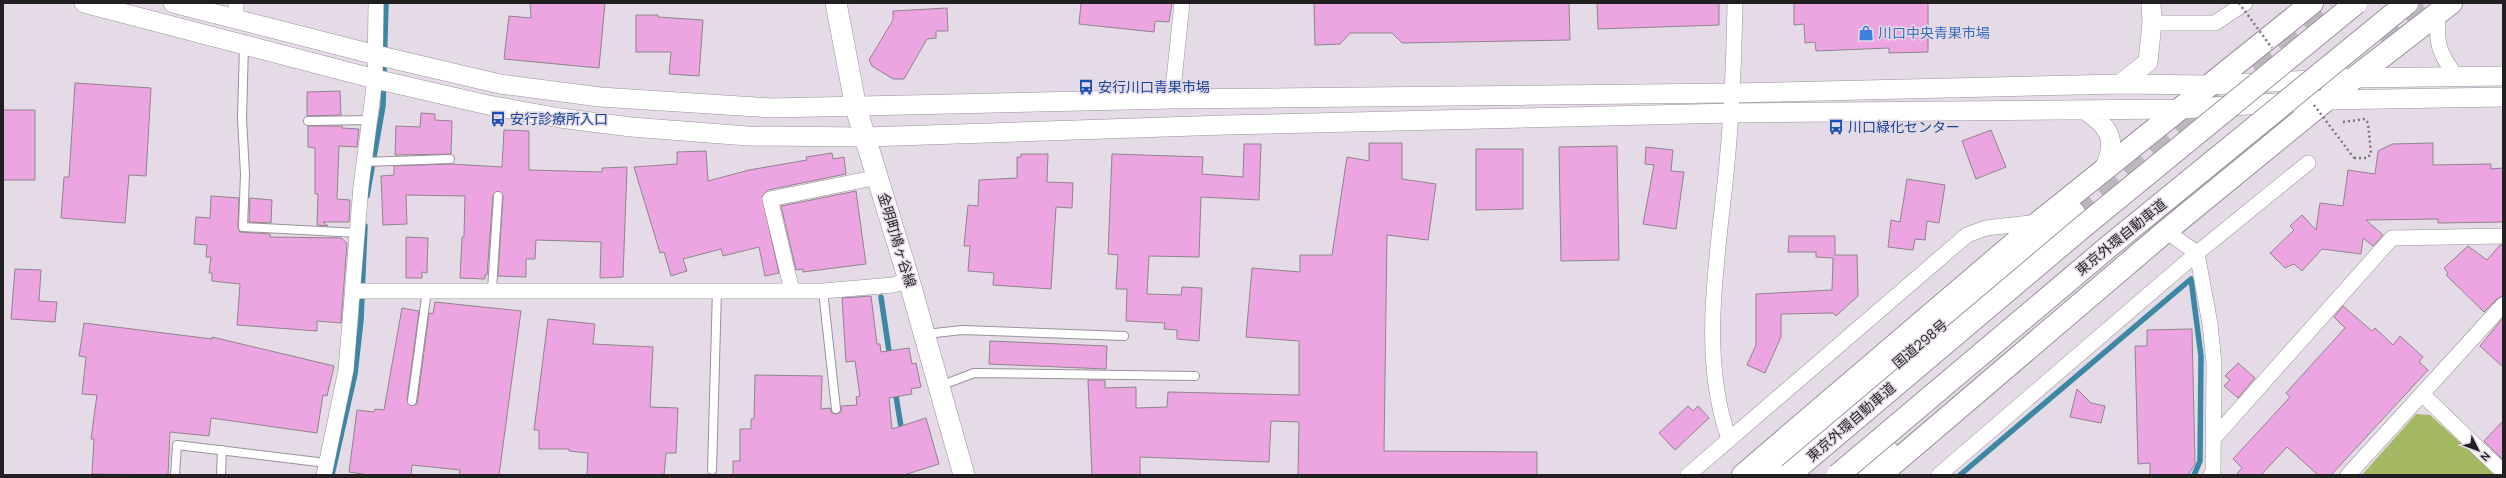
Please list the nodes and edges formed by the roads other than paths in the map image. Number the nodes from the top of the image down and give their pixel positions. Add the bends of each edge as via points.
1 (84, 3) edge
2 (173, 3) edge
3 (376, 3) edge
4 (836, 3) edge
5 (1182, 3) edge
6 (1735, 3) edge
7 (2151, 3) edge
8 (2245, 3) edge
9 (2312, 3) edge
10 (2356, 3) edge
11 (2407, 3) edge
12 (2445, 8) edge
13 (236, 11) edge
14 (2152, 23) junction
15 (244, 45) junction
16 (376, 55) junction
17 (2456, 76) junction
18 (2503, 76) edge
19 (2356, 78) junction
20 (375, 79) junction
21 (2120, 84) junction
22 (2210, 85) junction
23 (1733, 93) junction
24 (2503, 96) edge
25 (1172, 99) junction
26 (2326, 100) junction
27 (856, 108) junction
28 (2181, 109) junction
29 (2085, 110) junction
30 (1732, 113) junction
31 (370, 120) junction
32 (308, 121) dead end
33 (866, 137) junction
34 (450, 159) dead end
35 (364, 162) junction
36 (2308, 163) dead end
37 (2103, 171) junction
38 (878, 177) junction
39 (498, 196) dead end
40 (2074, 213) tunnel mouth
41 (2039, 222) junction
42 (2166, 231) junction
43 (358, 233) junction
44 (2503, 236) edge
45 (2197, 253) junction
46 (2119, 258) dead end
47 (909, 280) junction
48 (427, 290) junction
49 (492, 290) junction
50 (717, 290) junction
51 (354, 291) junction
52 (792, 291) junction
53 (823, 291) junction
54 (2503, 305) edge
55 (925, 334) junction
56 (1124, 336) dead end
57 (1194, 376) dead end
58 (939, 386) junction
59 (2422, 394) junction
60 (412, 402) dead end
61 (836, 409) dead end
62 (1728, 439) junction
63 (2213, 439) junction
64 (222, 450) junction
65 (325, 469) edge
66 (712, 470) dead end
67 (2503, 472) edge
68 (175, 475) edge
69 (221, 475) edge
70 (964, 475) edge
71 (1688, 475) edge
72 (1743, 475) edge
73 (1766, 475) edge
74 (1789, 475) edge
75 (1838, 475) edge
76 (1862, 475) edge
77 (1880, 475) edge
78 (1938, 475) edge
79 (2211, 475) edge
80 (2348, 475) edge

1 - 15 street
2 - 13 street
3 - 16 street
4 - 27 main road, 金明町鳩ヶ谷線
5 - 25 street
6 - 23 street
7 - 14 street
8 - 14 street via 2215,23
9 - 22 highway
10 - 74 highway, 東京外環自動車道, bridge via 2091,220
11 - 75 highway, 東京外環自動車道, bridge via 2107,248
12 - 17 street via 2436,40 2442,58
12 - 19 highway
13 - 16 street
14 - 21 street via 2148,62
15 - 20 street
15 - 43 lane via 243,227
16 - 20 street
16 - 27 street via 500,84 600,97 772,108
17 - 18 street
17 - 19 street
19 - 22 street
19 - 26 highway
20 - 31 street
20 - 33 street via 488,105 631,127 748,136
21 - 22 street
21 - 23 street
22 - 28 highway
23 - 25 street
23 - 30 street
24 - 26 street
25 - 27 street
26 - 28 street
26 - 42 highway
27 - 33 main road, 金明町鳩ヶ谷線
28 - 29 street
28 - 37 highway
29 - 30 street
29 - 37 street via 2097,118 2109,134 2112,144 2110,157
30 - 33 street via 1226,125
30 - 62 street via 1713,309 1714,370 1720,416
31 - 32 lane
31 - 35 street
33 - 38 main road, 金明町鳩ヶ谷線
34 - 35 lane
35 - 43 street
36 - 45 street
37 - 41 highway
38 - 47 main road, 金明町鳩ヶ谷線
38 - 52 street via 770,199
39 - 49 lane
40 - 73 highway, 国道298号
41 - 62 street via 1986,228 1967,235
41 - 72 highway
42 - 45 street
42 - 77 highway
43 - 51 street
44 - 63 street via 2392,238
45 - 63 street via 2210,324 2214,364
45 - 78 street
46 - 76 highway
47 - 53 street via 893,285
47 - 55 main road, 金明町鳩ヶ谷線
48 - 49 street
48 - 51 street
48 - 60 lane
49 - 50 street
50 - 52 street
50 - 66 lane
51 - 65 street via 346,370
52 - 53 street
53 - 61 lane
54 - 59 street
55 - 56 lane via 962,330
55 - 58 main road, 金明町鳩ヶ谷線
57 - 58 lane via 974,373
58 - 70 main road, 金明町鳩ヶ谷線
59 - 67 street
59 - 80 street
62 - 71 street
63 - 79 street
64 - 65 lane
64 - 68 lane via 177,445
64 - 69 lane

